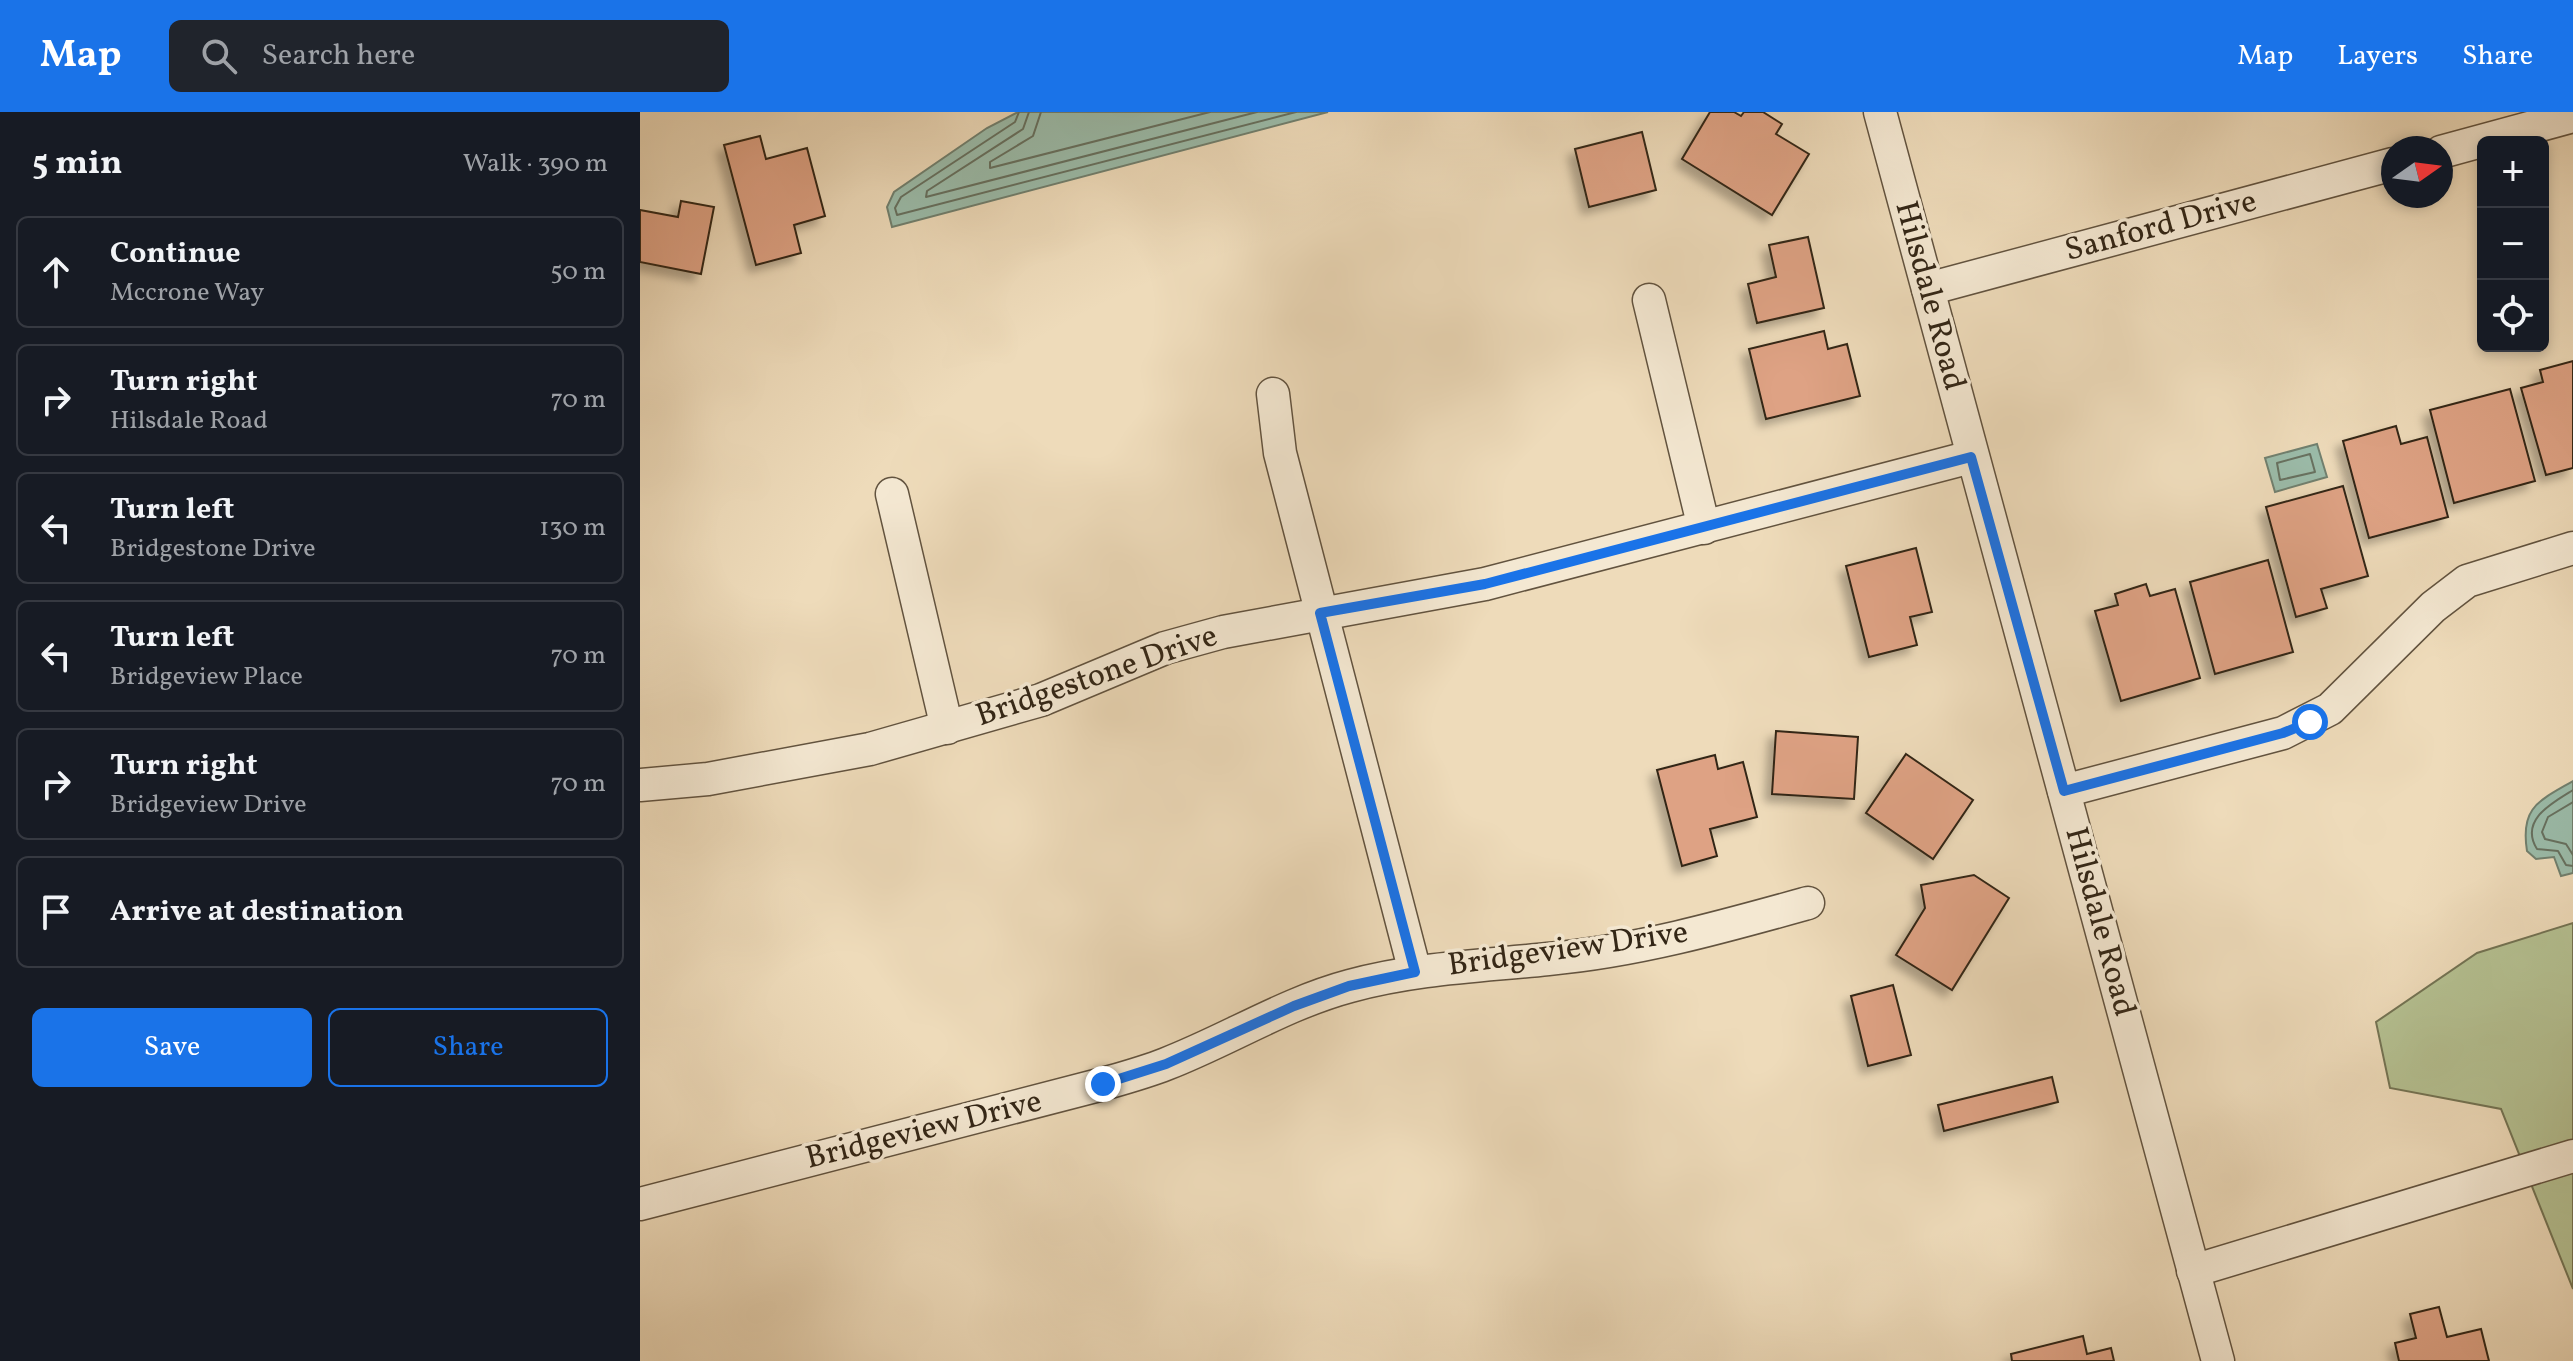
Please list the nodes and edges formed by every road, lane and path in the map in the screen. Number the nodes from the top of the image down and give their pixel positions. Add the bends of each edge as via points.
1 (1880, 112) edge
2 (2573, 116) edge
3 (2453, 149) edge
4 (2381, 167) edge
5 (1928, 289) junction
6 (1649, 300) dead end
7 (1273, 394) dead end
8 (1971, 457) junction
9 (892, 494) dead end
10 (1704, 528) junction
11 (2573, 548) edge
12 (1320, 613) junction
13 (947, 728) junction
14 (640, 785) edge
15 (2064, 791) junction
16 (1808, 903) dead end
17 (1415, 972) junction
18 (2573, 1156) edge
19 (640, 1204) edge
20 (2193, 1271) junction
21 (2218, 1361) edge

1 - 5 street, Hilsdale Road
2 - 3 street
4 - 5 street, Sanford Drive
5 - 8 street, Hilsdale Road
6 - 10 street
7 - 12 street via 1280,453
8 - 10 street, Bridgestone Drive
8 - 15 street, Hilsdale Road
9 - 13 street
10 - 12 street, Bridgestone Drive via 1485,584
11 - 15 street via 2467,581 2310,722
12 - 13 street, Bridgestone Drive via 1165,648 1041,700
12 - 17 street
13 - 14 street, Bridgestone Drive via 870,749 708,779
15 - 20 street, Hilsdale Road
16 - 17 street, Bridgeview Drive via 1624,949
17 - 19 street, Bridgeview Drive via 1349,986 1166,1064 1103,1084
18 - 20 street
20 - 21 street, Hilsdale Road

